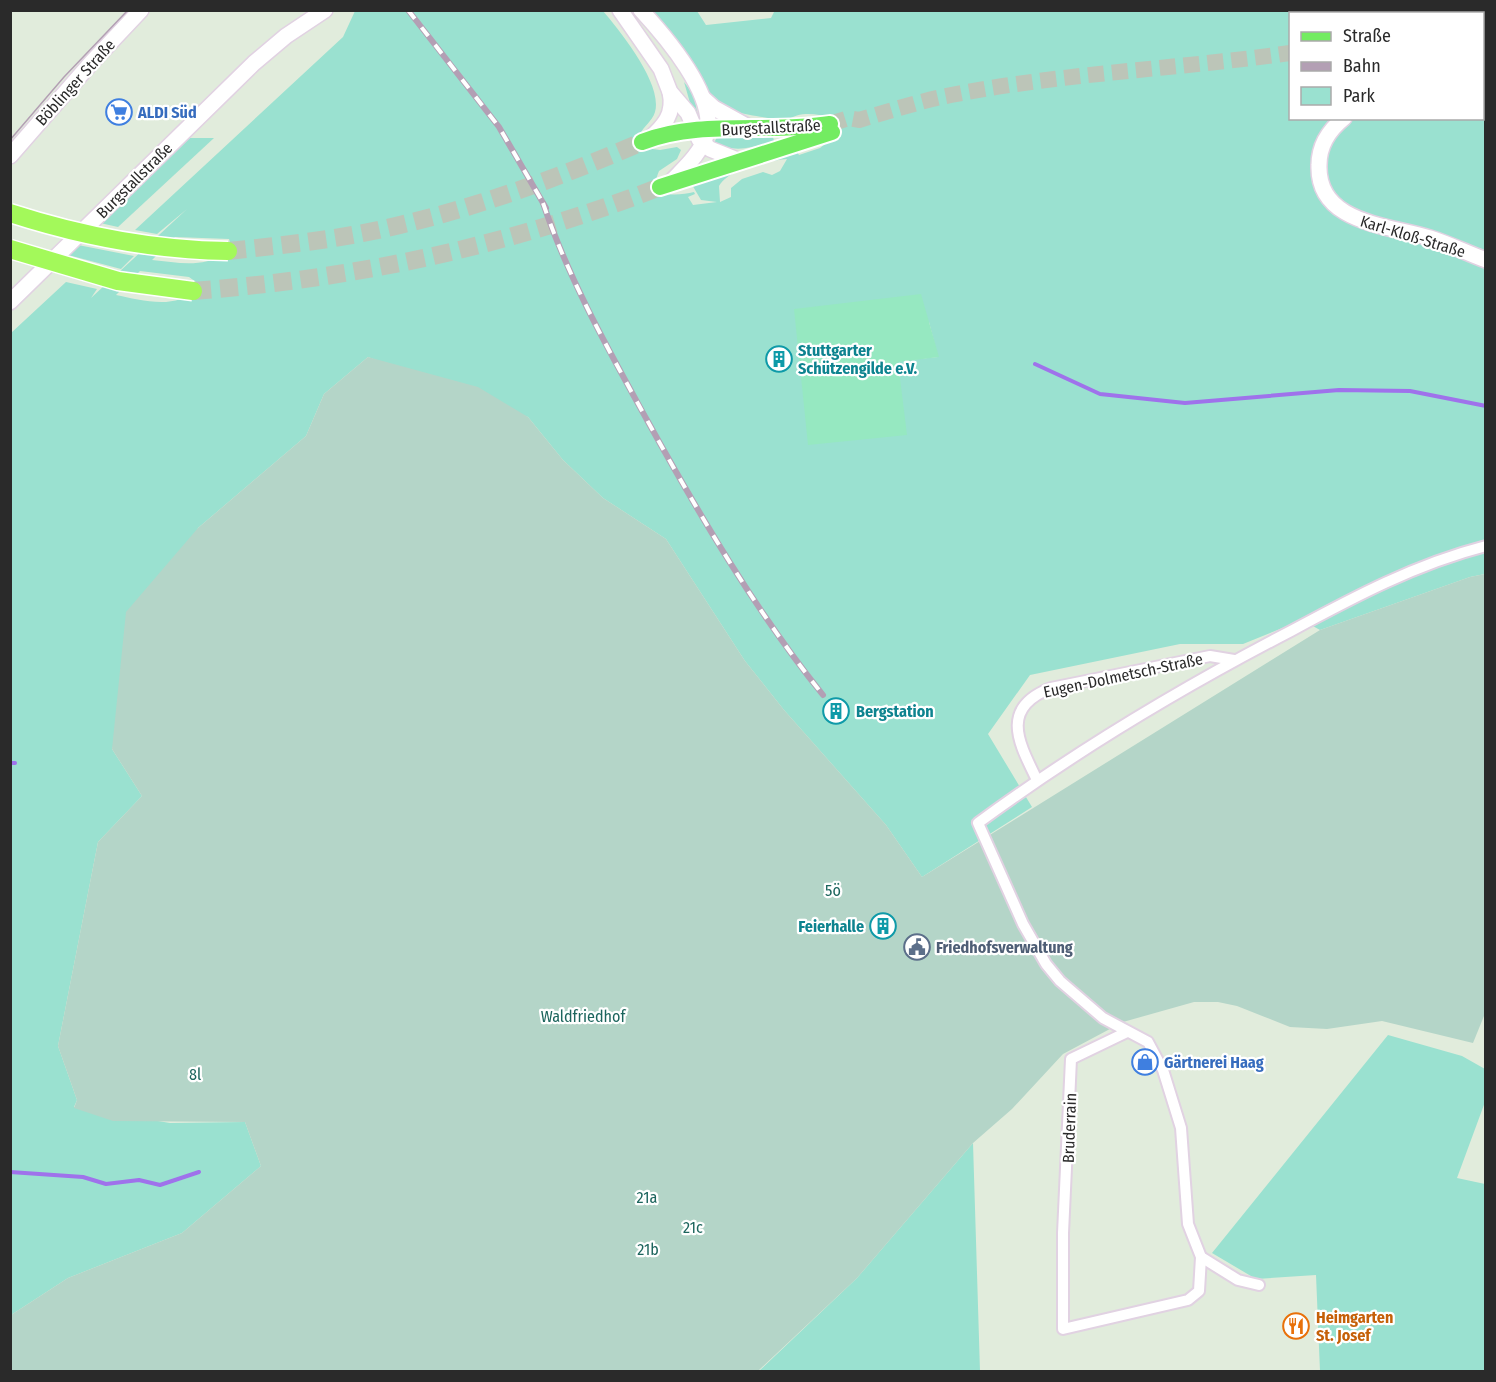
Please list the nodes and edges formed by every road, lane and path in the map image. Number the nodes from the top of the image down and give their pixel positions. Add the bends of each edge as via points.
1 (141, 10) edge
2 (309, 10) edge
3 (325, 10) edge
4 (620, 10) edge
5 (641, 10) edge
6 (286, 36) junction
7 (670, 92) junction
8 (704, 99) junction
9 (1342, 120) edge
10 (752, 129) junction
11 (702, 135) junction
12 (645, 141) joint
13 (10, 156) edge
14 (740, 161) junction
15 (664, 186) joint
16 (10, 213) edge
17 (10, 249) edge
18 (228, 251) tunnel mouth
19 (1485, 260) edge
20 (194, 291) tunnel mouth
21 (10, 302) edge
22 (1485, 546) edge
23 (1234, 660) junction
24 (1037, 780) junction
25 (1127, 1032) junction
26 (1201, 1257) junction
27 (1259, 1285) dead end

1 - 13 main road, Böblinger Straße
2 - 6 main road, Burgstallstraße
3 - 6 main road, Burgstallstraße
4 - 7 main road via 661,69
5 - 8 main road, Burgstallstraße via 671,46
6 - 21 main road, Burgstallstraße via 166,147
7 - 11 main road
7 - 12 main road via 670,115 660,130
8 - 10 main road
8 - 11 main road, Burgstallstraße
9 - 19 main road, Karl-Kloß-Straße via 1328,135 1318,163 1323,190 1338,209 1353,218 1431,238
10 - 11 main road, Burgstallstraße
10 - 14 main road, Burgstallstraße via 831,128
11 - 12 main road
11 - 14 main road via 719,154
11 - 15 main road via 692,160
14 - 15 main road, Burgstallstraße
16 - 18 highway, bridge via 127,243
17 - 20 highway, bridge via 118,281
22 - 23 street, Eugen-Dolmetsch-Straße via 1390,579
23 - 24 street, Eugen-Dolmetsch-Straße
23 - 24 street, Eugen-Dolmetsch-Straße via 1210,656 1038,693 1030,698 1017,720 1017,740
24 - 25 street, Eugen-Dolmetsch-Straße via 978,823 1023,924 1046,964 1103,1018
25 - 26 street, Bruderrain via 1148,1042 1174,1100 1181,1128 1188,1224
25 - 26 street, Bruderrain via 1071,1059 1063,1329 1188,1300 1199,1291
26 - 27 street via 1238,1280

